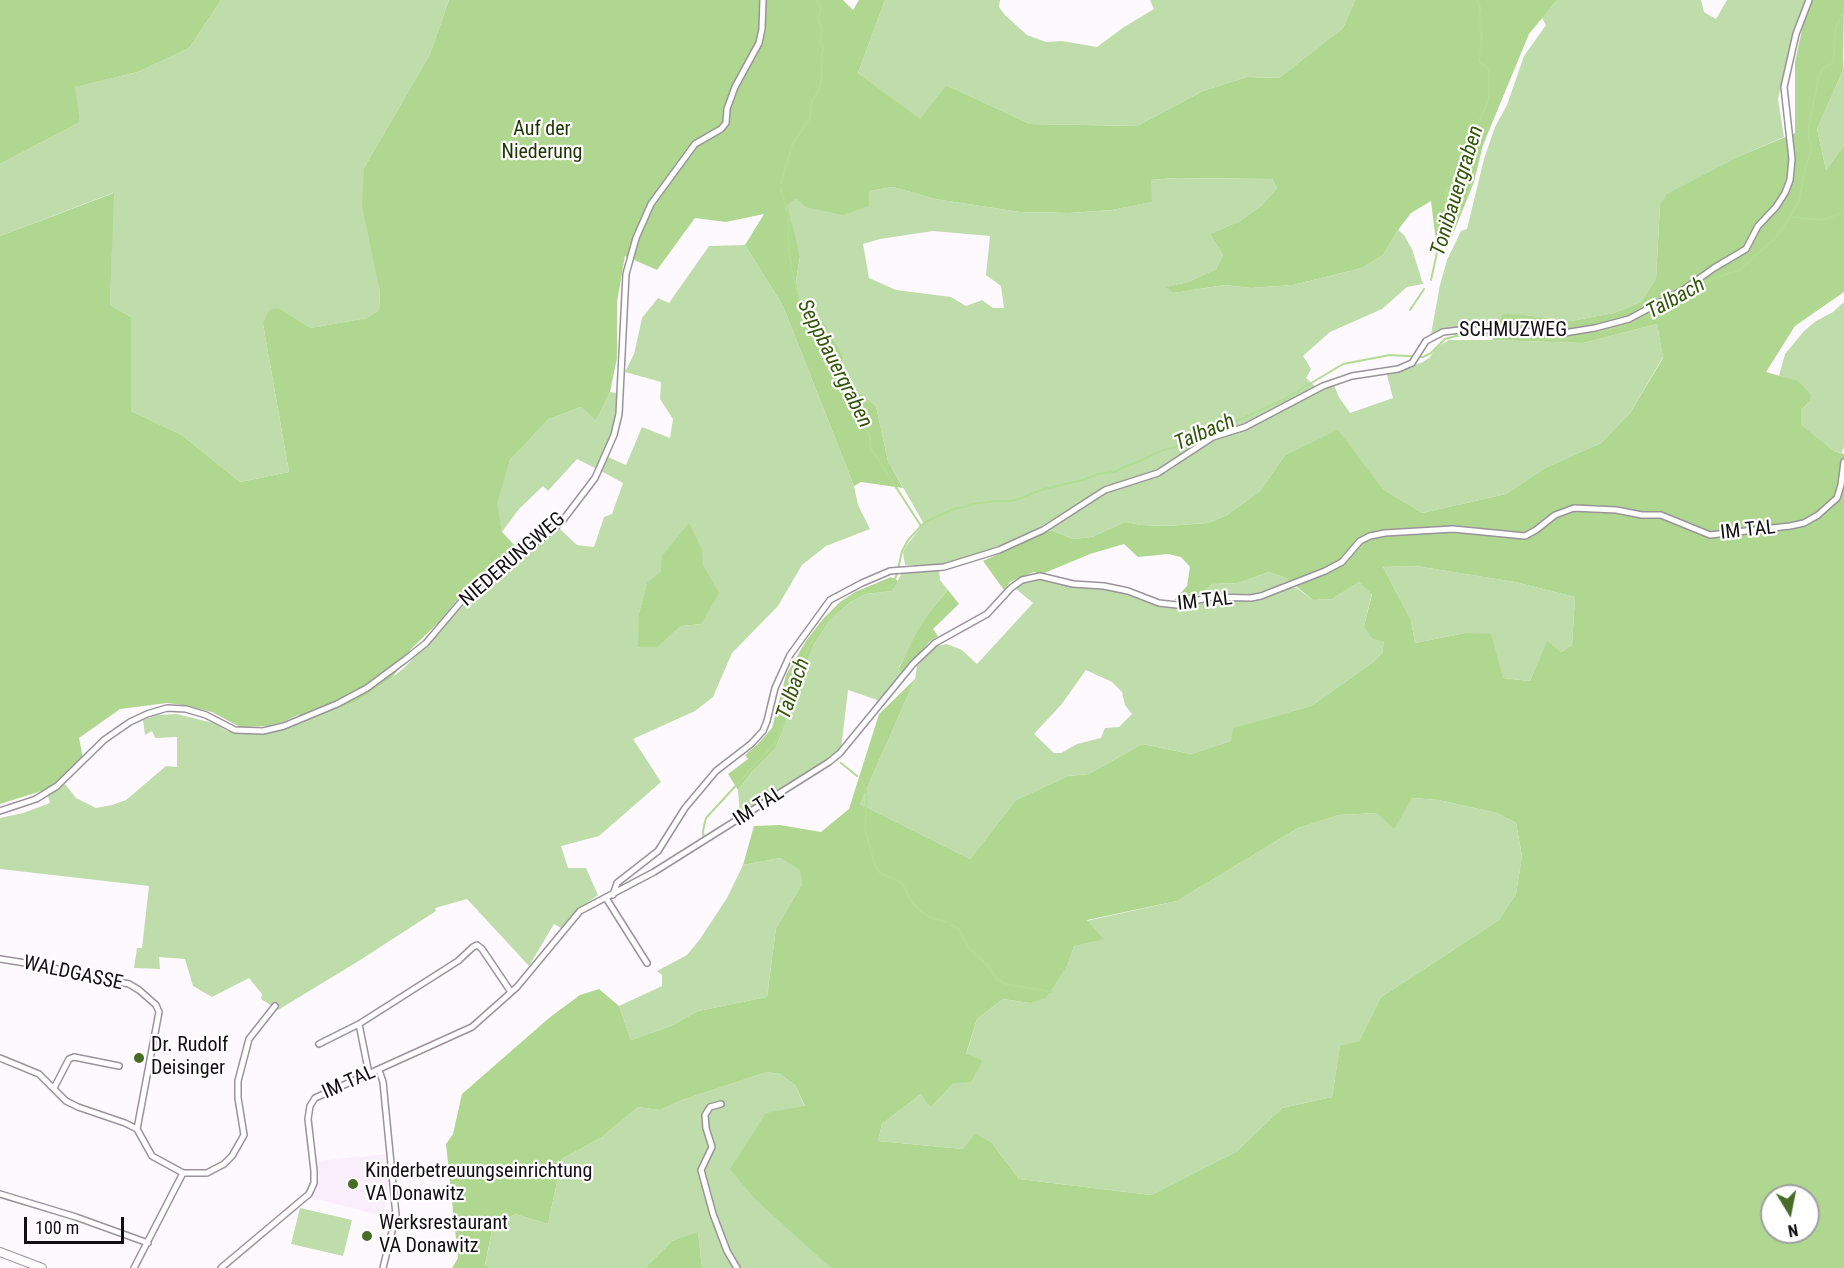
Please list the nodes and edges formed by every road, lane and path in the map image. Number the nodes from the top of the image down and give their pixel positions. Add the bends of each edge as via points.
1 (763, 0) edge
2 (1809, 0) edge
3 (1426, 341) joint
4 (1844, 462) edge
5 (0, 811) edge
6 (613, 895) junction
7 (606, 898) junction
8 (0, 959) edge
9 (647, 963) dead end
10 (512, 992) junction
11 (275, 1006) dead end
12 (359, 1024) junction
13 (319, 1044) dead end
14 (0, 1058) edge
15 (119, 1066) dead end
16 (379, 1070) junction
17 (369, 1074) junction
18 (54, 1088) junction
19 (721, 1104) dead end
20 (136, 1129) junction
21 (183, 1173) junction
22 (0, 1194) edge
23 (148, 1243) junction
24 (0, 1252) edge
25 (42, 1268) edge
26 (134, 1268) edge
27 (221, 1268) edge
28 (383, 1268) edge
29 (737, 1268) edge

1 - 5 street, NIEDERUNGWEG via 759,43 735,87 726,123 695,144 651,204 636,238 626,274 619,414 614,435 595,478 563,520 460,603 426,643 367,688 337,704 263,731 235,730 206,714 186,709 167,708 147,714 104,740 57,786 36,799
2 - 3 street, SCHMUZWEG via 1796,34 1784,87 1792,159 1790,180 1785,194 1758,226 1746,249 1629,319 1564,333 1460,330
3 - 6 street, IM TAL via 1412,363 1323,386 1245,427 1213,437 1158,473 1105,490 1043,530 999,550 944,567 890,571 830,600 789,655 763,731 716,771 685,808 658,851 617,884
4 - 6 street, IM TAL via 1837,498 1818,515 1790,526 1710,535 1661,515 1574,508 1555,515 1525,536 1453,529 1370,536 1360,541 1342,562 1261,596 1211,597 1177,605 1111,587 1040,576 1030,578 1011,588 987,615 935,643 829,762
6 - 7 street, IM TAL
7 - 9 street
7 - 10 street, IM TAL via 580,911
8 - 20 street, WALDGASSE via 129,984 156,1005 159,1012
10 - 12 street via 477,945
10 - 16 street, IM TAL via 472,1027
11 - 21 street via 249,1040 238,1081 244,1135 224,1164 207,1173
12 - 13 street
12 - 17 street
14 - 18 street via 39,1074
15 - 18 street via 74,1057 69,1059
16 - 17 street, IM TAL
16 - 28 street via 396,1215
17 - 27 street, IM TAL via 315,1098 308,1119 314,1172 309,1194
18 - 20 street via 78,1107
19 - 29 street via 710,1107 705,1115 712,1147 701,1170 713,1214
20 - 21 street via 152,1156
21 - 23 street
22 - 23 street
23 - 26 street
24 - 25 main road

